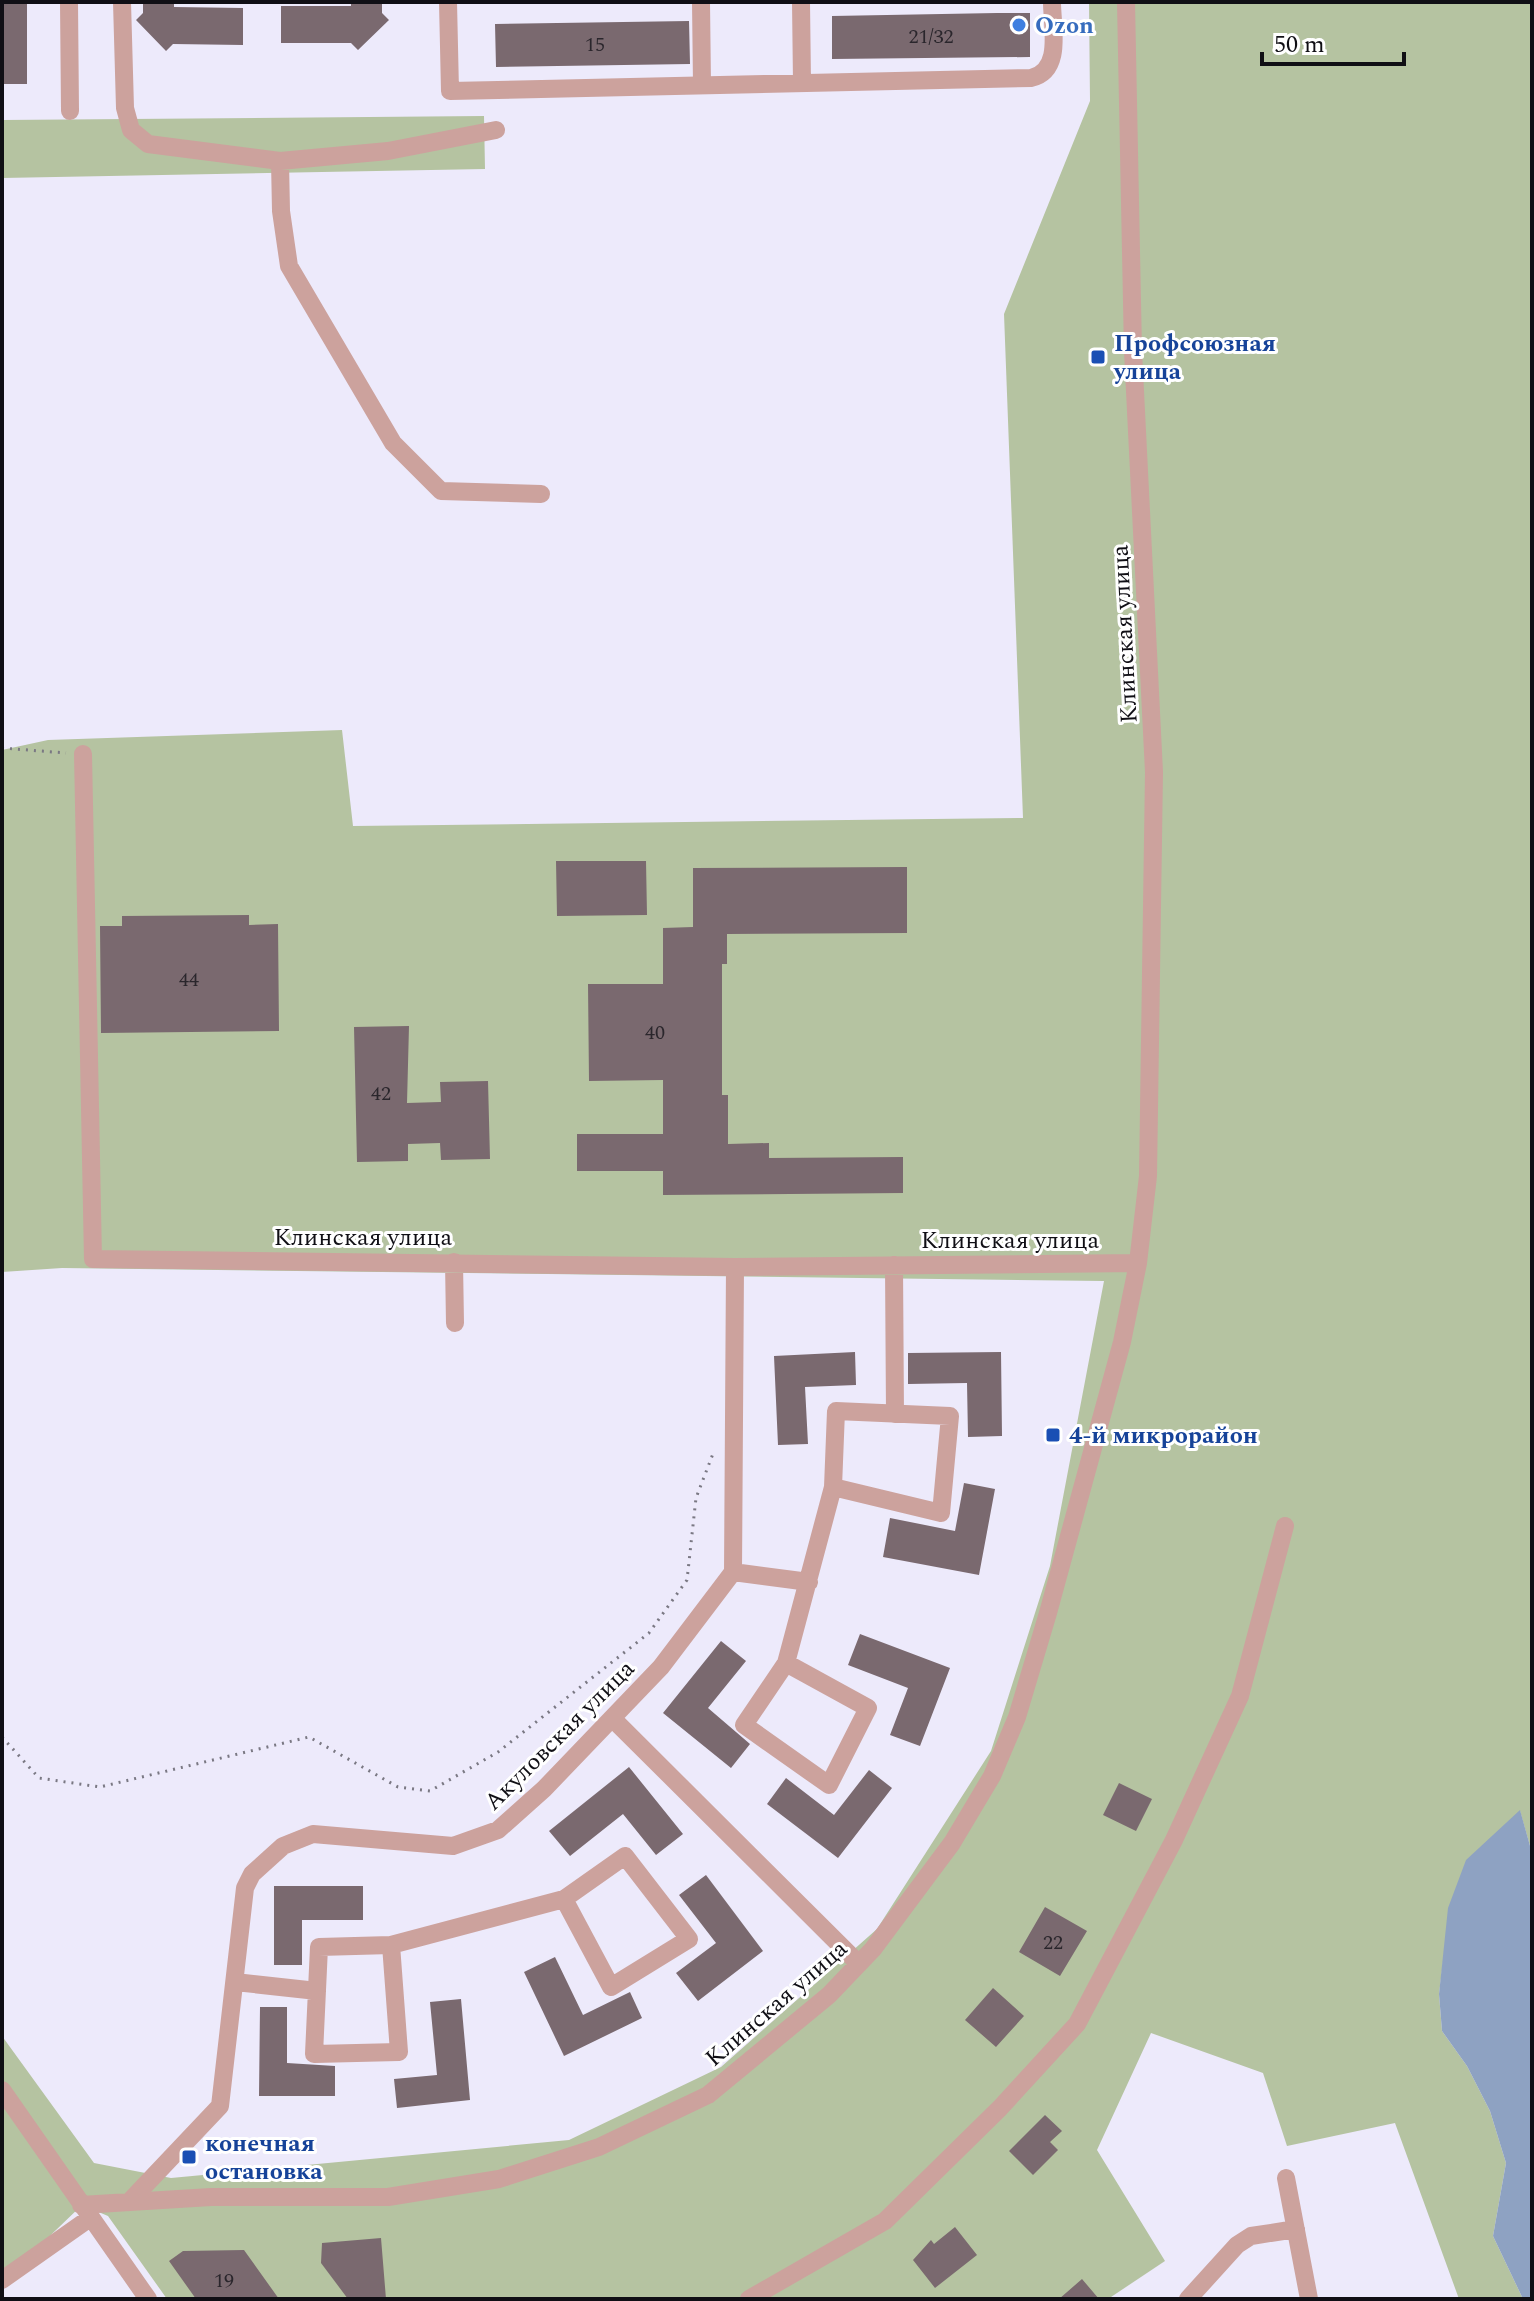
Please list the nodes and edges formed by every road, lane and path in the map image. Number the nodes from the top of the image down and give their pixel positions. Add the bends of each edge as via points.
1 (69, 2) edge
2 (122, 2) edge
3 (448, 2) edge
4 (701, 2) edge
5 (801, 2) edge
6 (1052, 2) edge
7 (1126, 2) edge
8 (802, 83) junction
9 (702, 85) junction
10 (70, 111) dead end
11 (496, 130) dead end
12 (280, 161) junction
13 (541, 494) dead end
14 (2, 748) edge
15 (83, 754) joint
16 (454, 1262) junction
17 (1138, 1263) junction
18 (894, 1265) junction
19 (735, 1267) junction
20 (455, 1323) dead end
21 (895, 1414) junction
22 (718, 1442) dead end
23 (833, 1487) junction
24 (1285, 1526) dead end
25 (733, 1572) junction
26 (809, 1582) junction
27 (786, 1663) junction
28 (612, 1718) junction
29 (2, 1737) edge
30 (564, 1899) junction
31 (391, 1945) junction
32 (859, 1964) junction
33 (235, 1982) junction
34 (317, 1991) junction
35 (2, 2090) edge
36 (1286, 2178) dead end
37 (131, 2200) junction
38 (86, 2211) junction
39 (1296, 2229) junction
40 (2, 2280) edge
41 (148, 2299) edge
42 (749, 2299) edge
43 (1188, 2299) edge
44 (1309, 2299) edge

1 - 10 street
2 - 12 street via 125,108 131,130 148,144
3 - 9 street via 450,91
4 - 9 street
5 - 8 street
6 - 8 street via 1053,56 1041,76
7 - 17 street, Клинская улица via 1133,351 1154,772 1148,1176
8 - 9 street
11 - 12 street via 388,151
12 - 13 street via 289,266 393,443 441,491
14 - 15 path
15 - 16 street, Клинская улица via 93,1259
16 - 19 street, Клинская улица
16 - 20 street
17 - 18 street, Клинская улица
17 - 32 street, Клинская улица via 1122,1342 1017,1717 992,1776 952,1843
18 - 19 street, Клинская улица
18 - 21 street
19 - 25 street
21 - 23 street via 836,1411
21 - 23 street via 950,1416 941,1513
22 - 29 path via 696,1498 687,1580 649,1633 498,1752 430,1791 398,1787 309,1737 100,1787 39,1778
23 - 26 street
24 - 42 street via 1240,1696 1174,1840 1077,2024 885,2221
25 - 26 street
25 - 28 street, Акуловская улица via 661,1667
26 - 27 street
27 - 27 street via 744,1725 829,1785 868,1708
28 - 32 street
28 - 33 street, Акуловская улица via 498,1830 453,1846 313,1834 283,1846 252,1874 245,1888
30 - 30 street via 625,1856 689,1939 611,1987
30 - 31 street
31 - 34 street via 319,1947
31 - 34 street via 399,2052 314,2054
32 - 37 street, Клинская улица via 708,2095 599,2147 499,2179 388,2197
33 - 34 street
33 - 37 street, Акуловская улица via 220,2106
35 - 38 street
36 - 39 street
37 - 38 street, Клинская улица
38 - 40 street
38 - 41 street
39 - 43 street via 1244,2241
39 - 44 street

